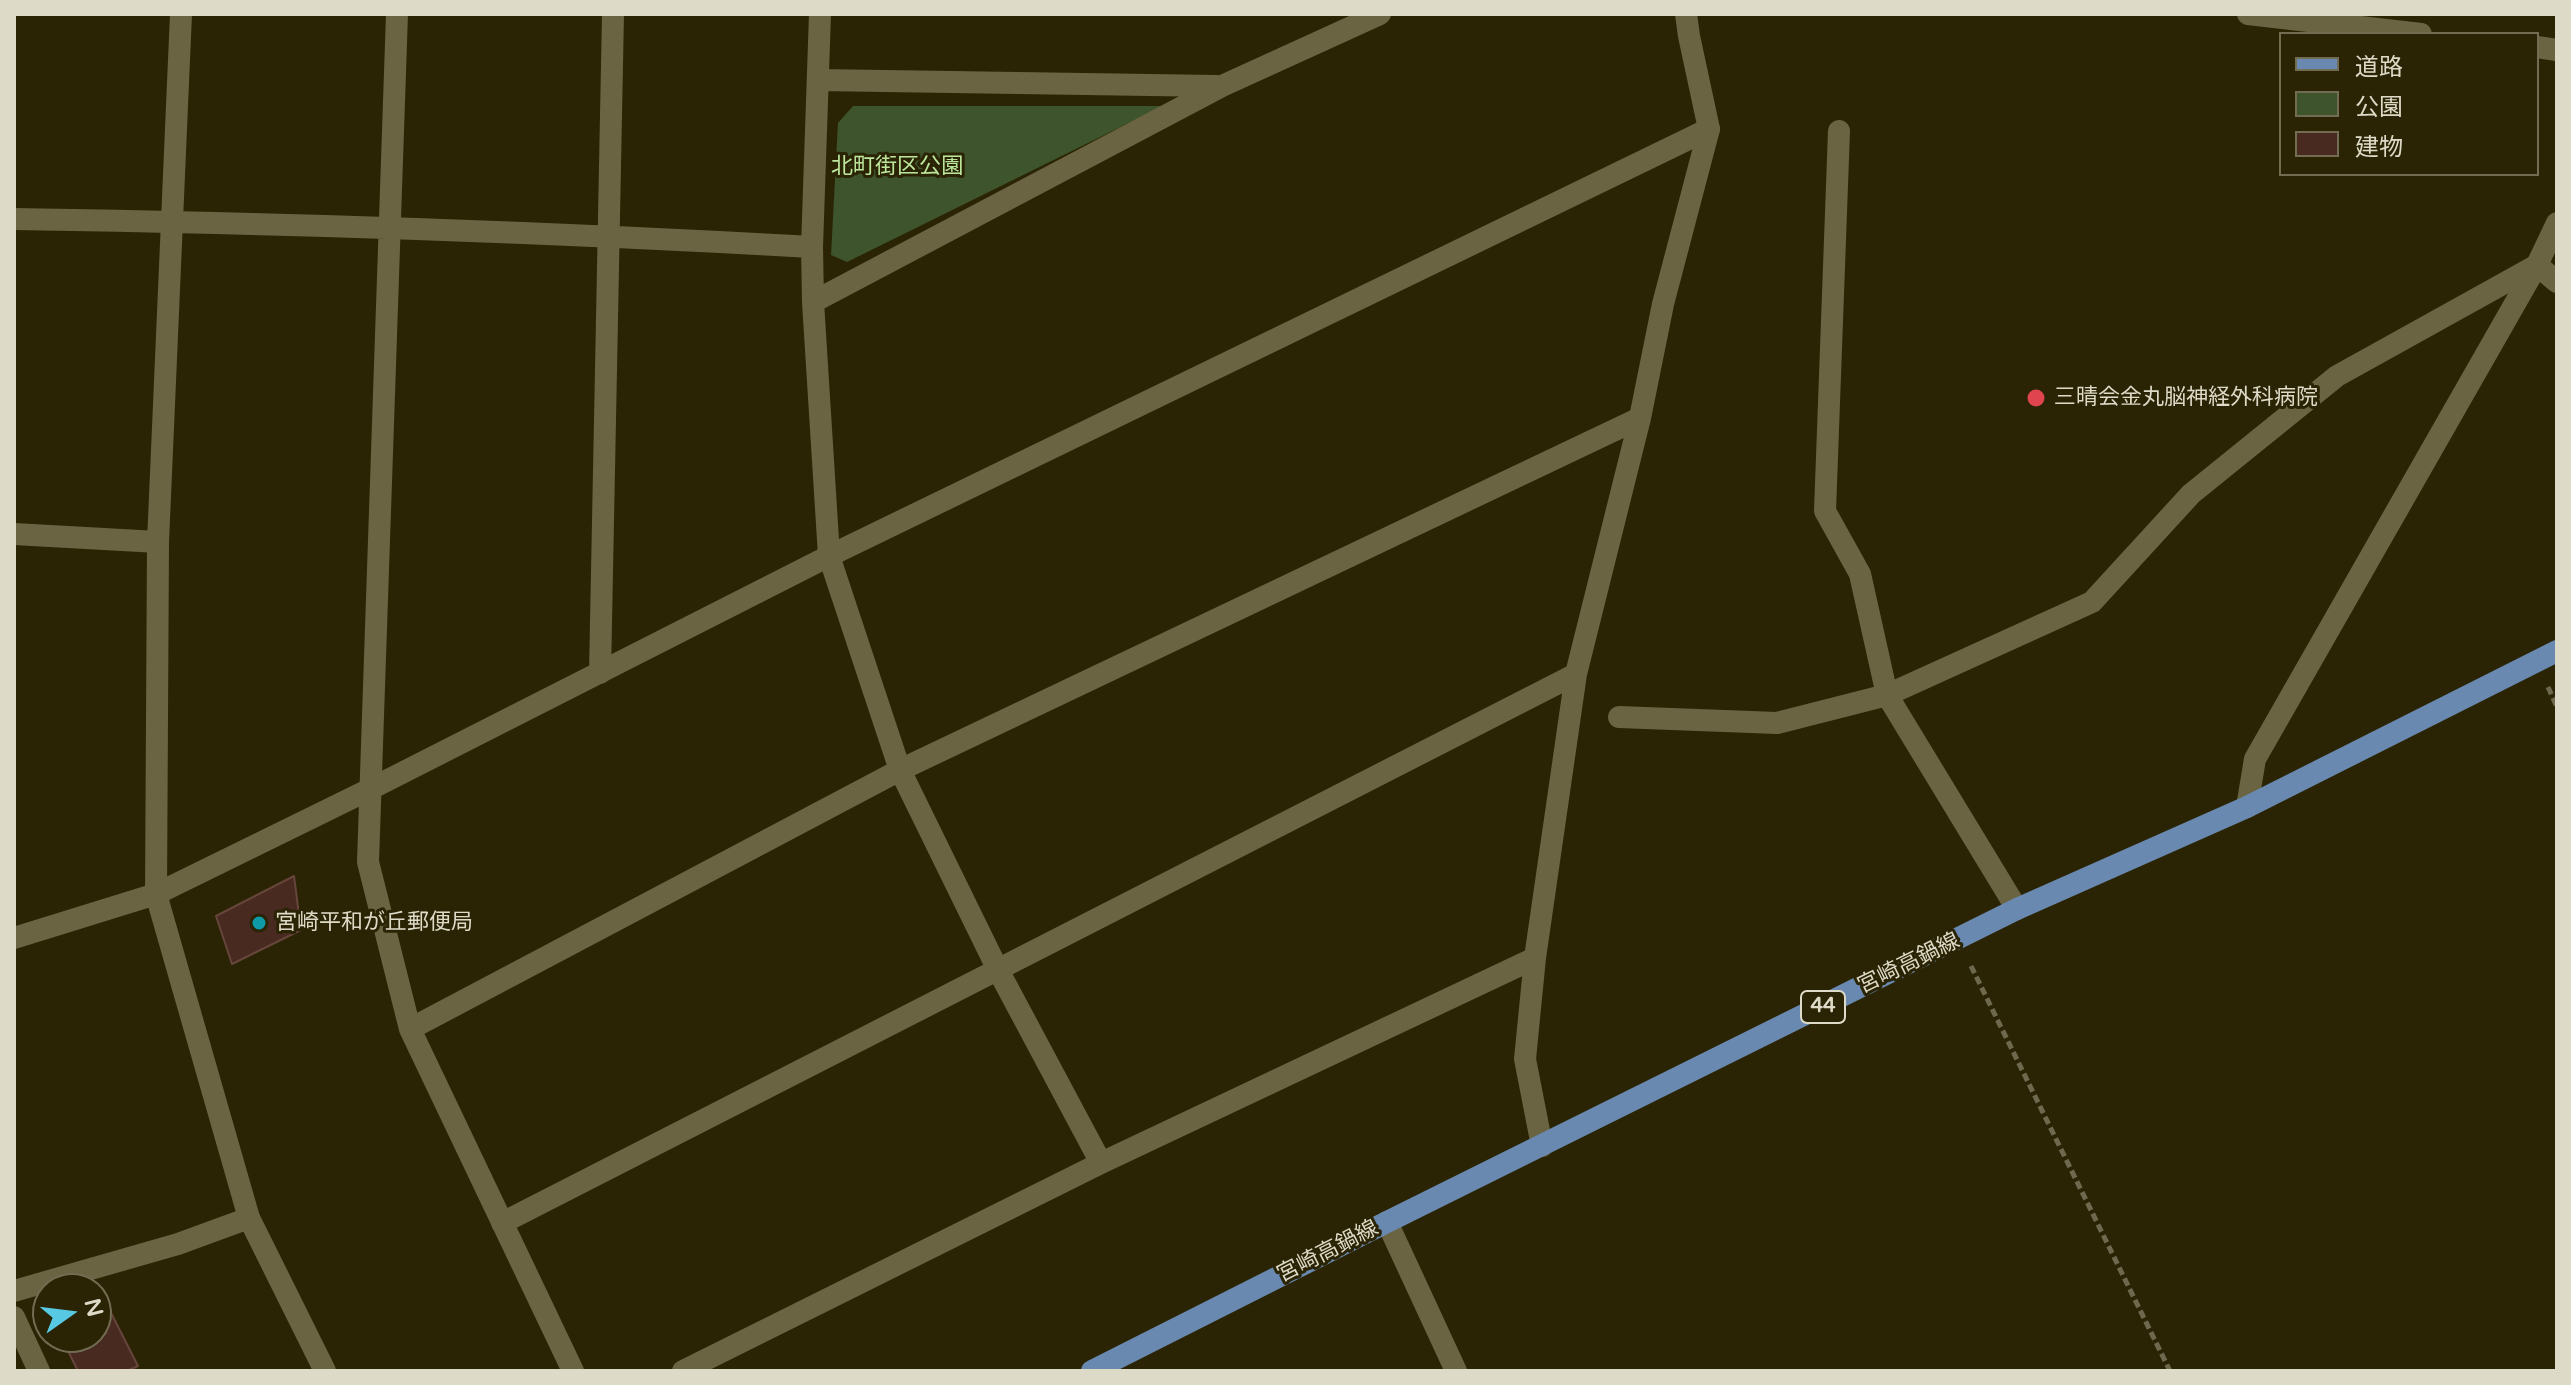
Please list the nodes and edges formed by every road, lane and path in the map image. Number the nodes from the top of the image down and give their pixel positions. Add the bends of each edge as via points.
1 (181, 14) edge
2 (397, 14) edge
3 (613, 14) edge
4 (820, 14) edge
5 (1380, 14) edge
6 (1686, 14) edge
7 (2248, 14) edge
8 (2404, 32) edge
9 (818, 80) junction
10 (1222, 86) junction
11 (1709, 129) junction
12 (1839, 131) dead end
13 (14, 219) edge
14 (172, 221) junction
15 (2557, 223) edge
16 (390, 229) junction
17 (608, 236) junction
18 (812, 247) junction
19 (2537, 265) junction
20 (2557, 282) edge
21 (813, 302) junction
22 (1640, 418) junction
23 (14, 534) edge
24 (158, 542) junction
25 (829, 556) junction
26 (2557, 651) edge
27 (600, 673) junction
28 (1576, 674) junction
29 (1887, 695) junction
30 (1619, 717) dead end
31 (900, 770) junction
32 (372, 788) junction
33 (2247, 807) junction
34 (156, 894) junction
35 (2017, 909) junction
36 (14, 938) edge
37 (1958, 940) junction
38 (1535, 958) junction
39 (998, 970) junction
40 (410, 1029) junction
41 (1542, 1146) junction
42 (1101, 1163) junction
43 (249, 1218) junction
44 (1387, 1222) junction
45 (502, 1223) junction
46 (14, 1291) edge
47 (14, 1317) edge
48 (39, 1371) edge
49 (325, 1371) edge
50 (573, 1371) edge
51 (683, 1371) edge
52 (1092, 1371) edge
53 (1456, 1371) edge
54 (2170, 1371) edge

1 - 14 street
2 - 16 street
3 - 17 street
4 - 9 street
5 - 10 street
6 - 11 street
7 - 8 street
9 - 10 street
9 - 18 street
10 - 21 street
11 - 22 street via 1663,304
11 - 25 street
12 - 29 street via 1825,511 1860,574
13 - 14 street
14 - 16 street
14 - 24 street
15 - 19 street
16 - 17 street
16 - 32 street
17 - 18 street
17 - 27 street
18 - 21 street
19 - 20 street
19 - 29 street via 2337,376 2191,494 2092,602
19 - 33 street via 2255,759
21 - 25 street
22 - 28 street
22 - 31 street
23 - 24 street
24 - 34 street
25 - 27 street
25 - 31 street
26 - 33 main road, 宮崎高鍋線 / 44
27 - 32 street
28 - 38 street
28 - 39 street
29 - 30 street via 1777,723
29 - 35 street
31 - 39 street
31 - 40 street
32 - 34 street
32 - 40 street via 368,862
33 - 35 main road, 宮崎高鍋線 / 44
34 - 36 street
34 - 43 street
35 - 37 main road, 宮崎高鍋線 / 44
37 - 41 main road, 宮崎高鍋線 / 44
37 - 54 path
38 - 41 street via 1525,1059
38 - 42 street
39 - 42 street
39 - 45 street
40 - 45 street
41 - 44 main road, 宮崎高鍋線 / 44
42 - 51 street
43 - 46 street
43 - 49 street
44 - 52 main road, 宮崎高鍋線 / 44
44 - 53 street
45 - 50 street
47 - 48 street

